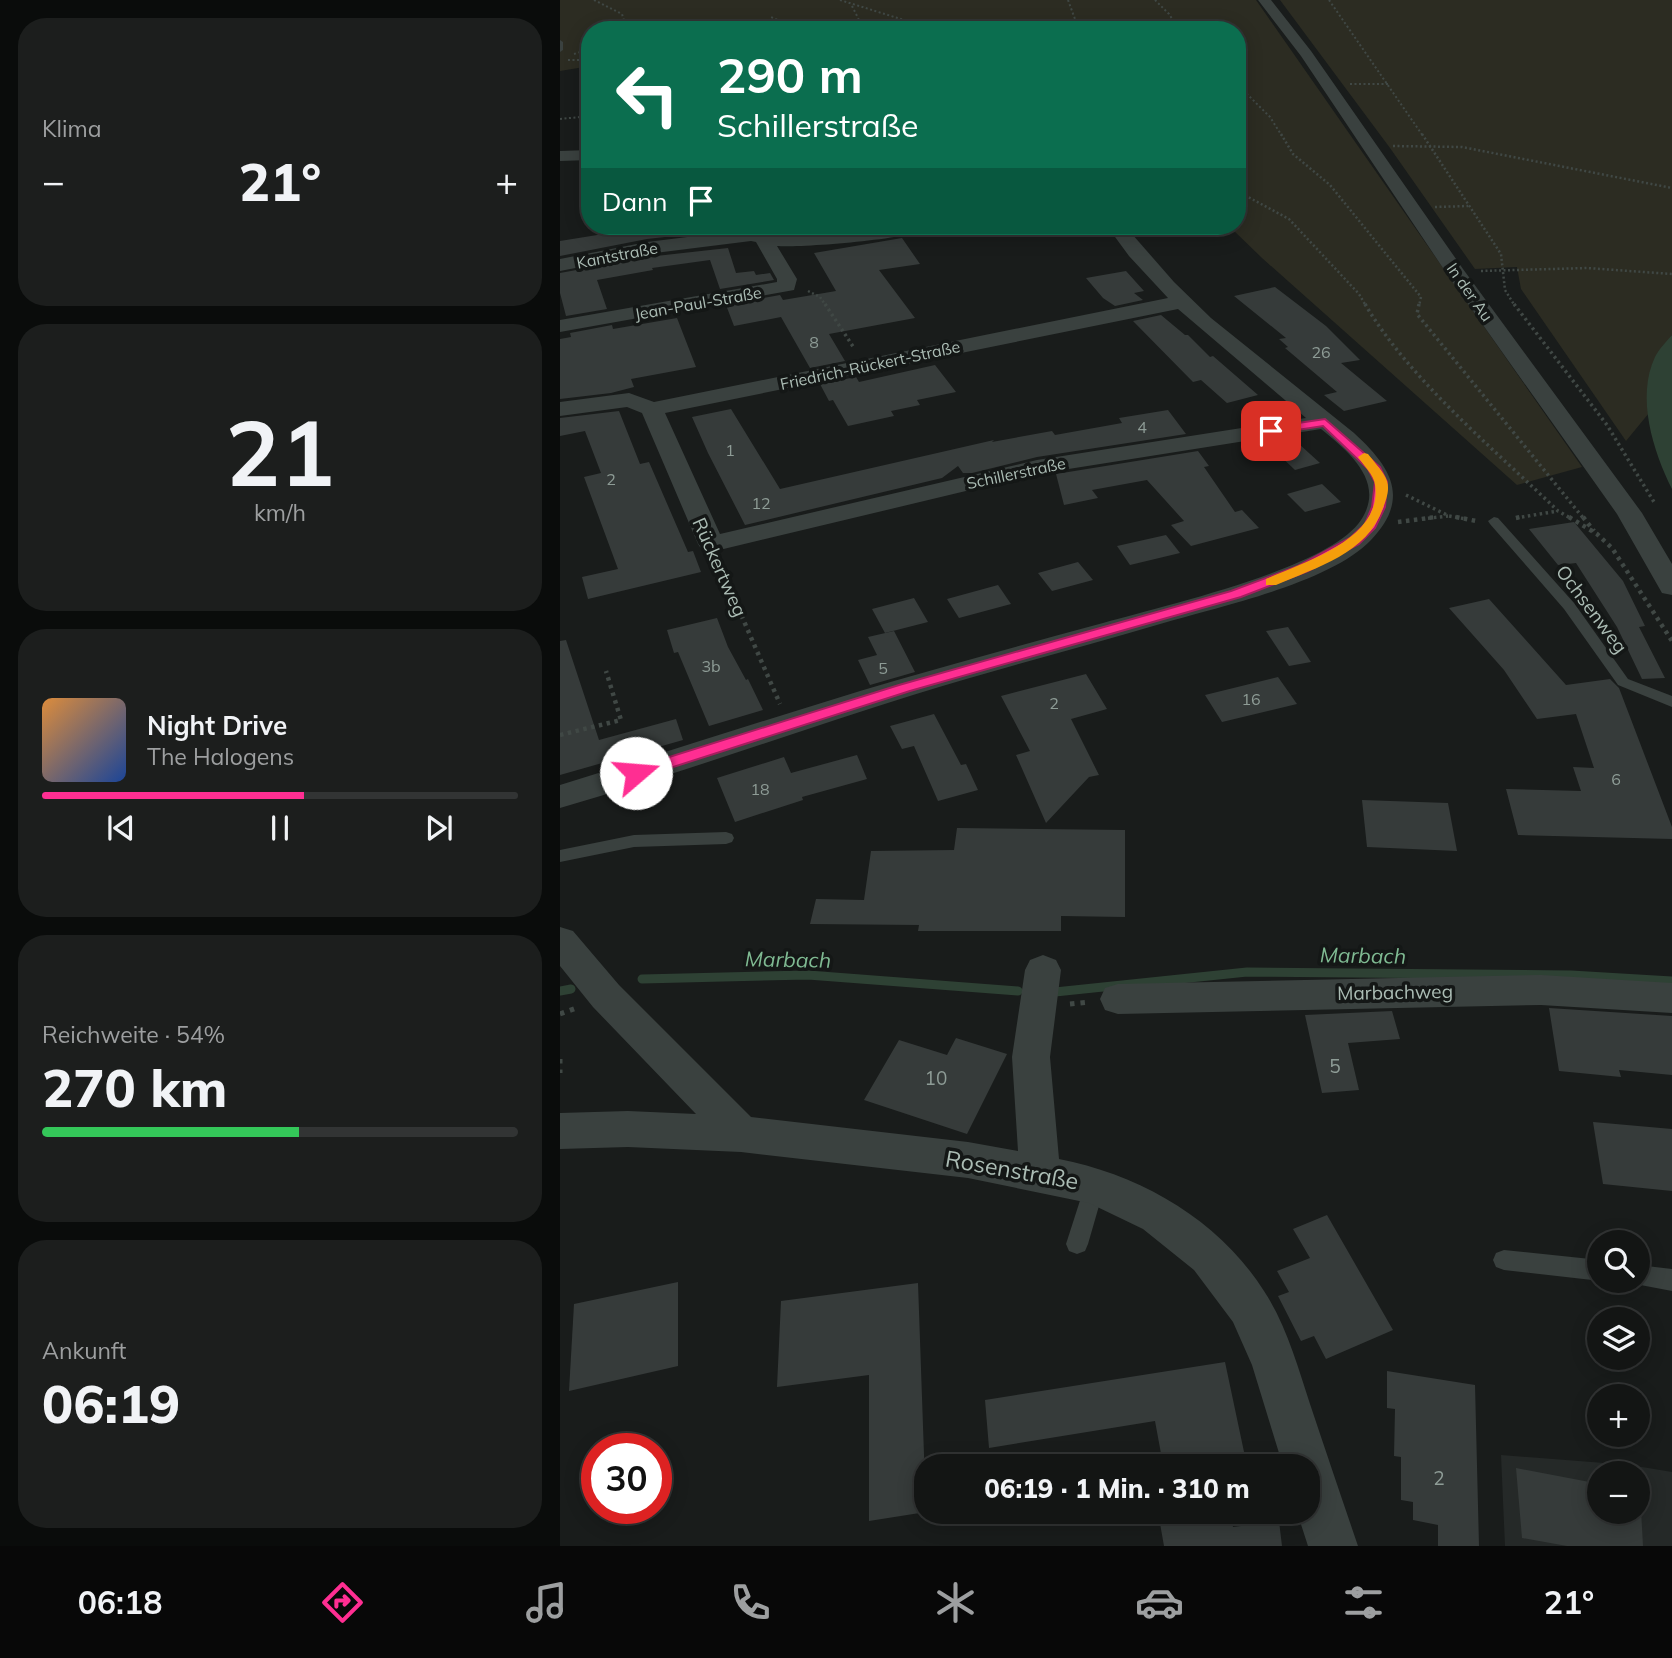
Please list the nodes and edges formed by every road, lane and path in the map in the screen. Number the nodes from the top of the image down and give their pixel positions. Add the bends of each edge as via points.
1 (594, 0) edge
2 (840, 0) edge
3 (1068, 0) edge
4 (1155, 0) edge
5 (1264, 0) edge
6 (1329, 0) edge
7 (852, 6) junction
8 (1250, 7) dead end
9 (624, 21) edge
10 (860, 21) edge
11 (913, 21) edge
12 (1076, 21) edge
13 (1173, 21) edge
14 (1279, 22) junction
15 (560, 42) edge
16 (560, 50) edge
17 (560, 60) edge
18 (581, 60) edge
19 (1389, 83) junction
20 (1330, 85) junction
21 (1246, 93) edge
22 (581, 117) edge
23 (560, 119) edge
24 (1428, 145) junction
25 (1370, 146) junction
26 (581, 155) edge
27 (560, 156) edge
28 (1672, 188) edge
29 (1246, 196) edge
30 (1469, 206) junction
31 (1412, 208) junction
32 (862, 235) edge
33 (1124, 235) edge
34 (765, 242) junction
35 (560, 265) edge
36 (1505, 269) junction
37 (1456, 273) junction
38 (1672, 274) edge
39 (806, 290) dead end
40 (1180, 302) junction
41 (560, 326) edge
42 (866, 366) junction
43 (560, 409) edge
44 (652, 409) junction
45 (1325, 422) junction
46 (1374, 467) junction
47 (1655, 504) dead end
48 (1558, 511) junction
49 (1449, 516) junction
50 (1494, 521) junction
51 (1371, 525) junction
52 (1597, 534) junction
53 (711, 544) junction
54 (1672, 587) edge
55 (1672, 641) edge
56 (607, 671) dead end
57 (1672, 702) edge
58 (789, 724) junction
59 (560, 735) edge
60 (560, 797) edge
61 (726, 838) dead end
62 (560, 856) edge
63 (560, 941) edge
64 (1040, 988) joint
65 (1672, 998) edge
66 (1118, 999) joint
67 (560, 1059) edge
68 (560, 1073) edge
69 (560, 1131) edge
70 (741, 1134) junction
71 (1040, 1172) junction
72 (1096, 1185) junction
73 (1077, 1244) dead end
74 (1504, 1260) dead end
75 (1587, 1270) edge
76 (1650, 1277) edge
77 (1672, 1280) edge
78 (1333, 1546) edge

1 - 9 path via 622,14
2 - 7 path
3 - 12 path
4 - 13 path
5 - 14 street, In der Au
6 - 19 path
7 - 10 path
7 - 11 path
8 - 14 street
14 - 20 street, In der Au
15 - 16 lane
17 - 18 path
19 - 20 path
19 - 24 path
20 - 25 street, In der Au
21 - 52 path via 1270,117 1293,154 1330,185 1421,297 1417,314
22 - 23 path
24 - 25 path
24 - 28 path
24 - 30 path
25 - 31 street, In der Au
26 - 27 street
29 - 48 path via 1289,219 1359,293 1382,333 1454,411
30 - 31 path
30 - 36 path via 1501,254
31 - 37 street, In der Au
32 - 34 street, Kantstraße
33 - 40 street
34 - 35 street, Kantstraße via 752,235
34 - 41 street, Jean-Paul-Straße via 787,279 786,286
36 - 37 path
36 - 38 path
36 - 47 path via 1502,281 1507,295 1607,425
37 - 54 street, In der Au via 1629,513
39 - 42 path via 820,297
40 - 42 street, Friedrich-Rückert-Straße
40 - 45 street
42 - 44 street, Friedrich-Rückert-Straße
43 - 44 street, Friedrich-Rückert-Straße via 629,400
44 - 53 street, Rückertweg
45 - 46 street
45 - 53 street, Schillerstraße via 1037,467
46 - 49 path via 1401,492
46 - 51 street via 1381,496
48 - 50 path
48 - 52 path
49 - 50 path via 1469,522
49 - 51 path
50 - 57 lane, Ochsenweg via 1569,606 1623,682
51 - 58 street via 1330,556 1236,594
52 - 55 path via 1612,548
53 - 58 path, Rückertweg
56 - 59 path via 621,720
58 - 60 street
61 - 62 lane via 634,841
63 - 70 street via 606,996
64 - 66 path
64 - 71 street via 1031,1056
65 - 66 street, Marbachweg via 1528,990
67 - 68 path
69 - 70 street, Rosenstraße
70 - 71 street, Rosenstraße
71 - 72 street, Rosenstraße
72 - 73 lane
72 - 78 street, Rosenstraße via 1158,1215 1199,1247 1250,1307 1275,1364
74 - 75 lane
76 - 77 lane

